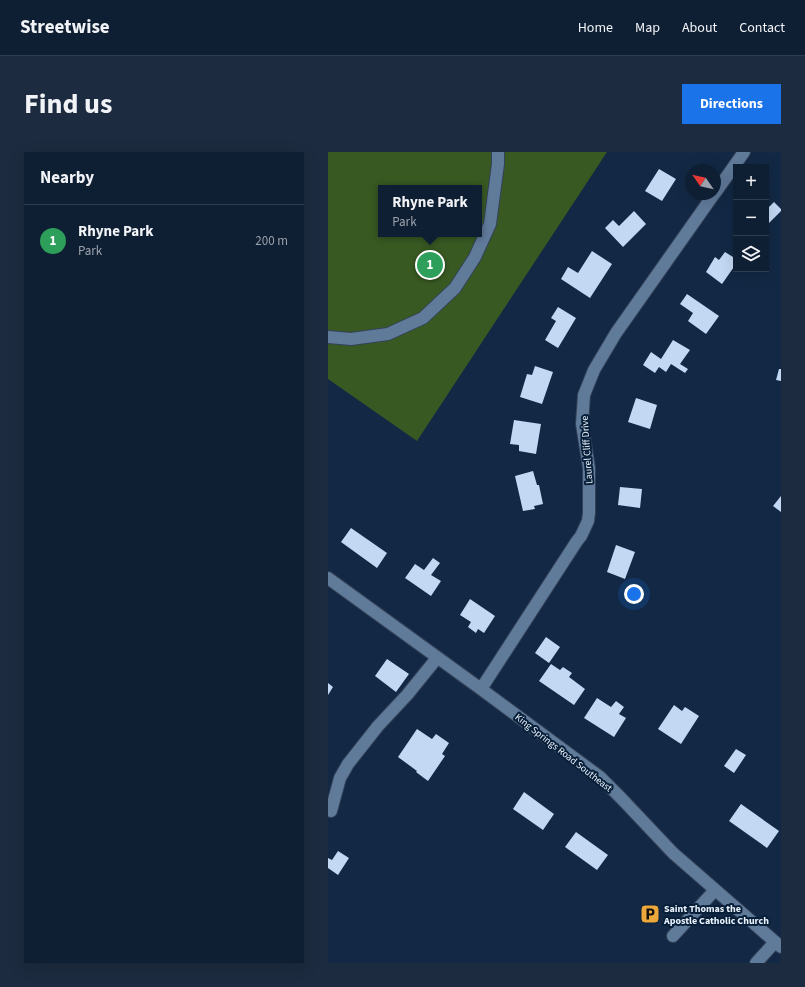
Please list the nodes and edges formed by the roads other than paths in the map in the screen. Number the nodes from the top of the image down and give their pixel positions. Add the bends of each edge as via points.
1 (498, 152) edge
2 (744, 152) edge
3 (721, 185) edge
4 (711, 200) edge
5 (328, 337) edge
6 (328, 578) edge
7 (438, 658) junction
8 (481, 689) junction
9 (331, 811) dead end
10 (715, 890) junction
11 (673, 936) dead end
12 (778, 944) edge
13 (756, 963) edge

1 - 5 street via 490,224 475,257 455,288 423,318 388,334 351,339
2 - 3 street, Laurel Cliff Drive
4 - 8 street, Laurel Cliff Drive via 616,333 594,370 584,395 582,424 588,468 588,521 581,536
6 - 7 street, King Springs Road Southeast
7 - 8 street, King Springs Road Southeast
7 - 9 street via 348,764 340,778
8 - 10 street, King Springs Road Southeast via 600,777 673,853
10 - 11 street
10 - 12 street, King Springs Road Southeast
12 - 13 street

